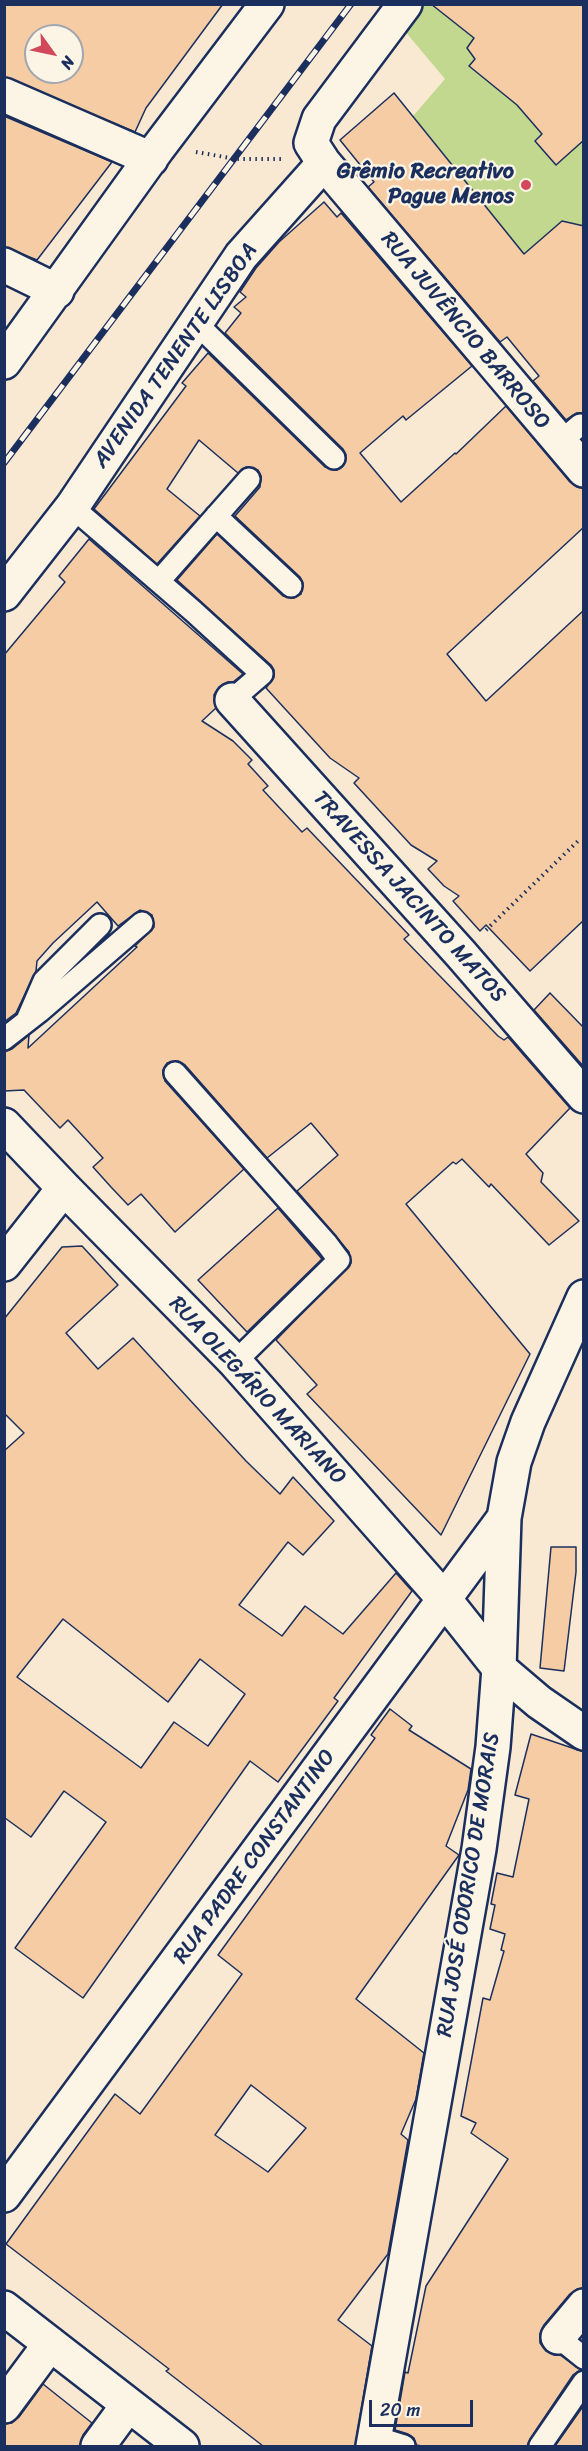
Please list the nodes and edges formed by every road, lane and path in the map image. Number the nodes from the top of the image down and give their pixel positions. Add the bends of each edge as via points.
1 (267, 4) edge
2 (405, 4) edge
3 (4, 95) edge
4 (155, 153) junction
5 (319, 168) junction
6 (4, 265) edge
7 (57, 291) junction
8 (196, 323) junction
9 (4, 362) edge
10 (334, 458) dead end
11 (584, 470) edge
12 (249, 479) dead end
13 (72, 507) junction
14 (216, 516) junction
15 (159, 581) junction
16 (291, 586) dead end
17 (4, 594) edge
18 (232, 700) joint
19 (578, 841) dead end
20 (142, 923) dead end
21 (100, 925) dead end
22 (461, 954) junction
23 (26, 1021) junction
24 (4, 1039) edge
25 (175, 1073) dead end
26 (584, 1096) edge
27 (4, 1125) edge
28 (63, 1188) junction
29 (4, 1264) edge
30 (584, 1297) edge
31 (235, 1362) junction
32 (504, 1518) junction
33 (445, 1600) junction
34 (499, 1668) junction
35 (584, 1733) edge
36 (4, 2195) edge
37 (584, 2306) edge
38 (4, 2308) edge
39 (558, 2337) joint
40 (50, 2344) junction
41 (584, 2358) edge
42 (584, 2382) edge
43 (128, 2405) junction
44 (4, 2406) edge
45 (384, 2443) edge
46 (98, 2446) edge
47 (182, 2446) edge
48 (540, 2446) edge

1 - 4 street
2 - 5 street via 319,119 310,143
3 - 4 street
4 - 5 path via 186,149 236,159 285,159
4 - 7 street
5 - 8 street, AVENIDA TENENTE LISBOA via 241,256
5 - 11 street, RUA JUVÊNCIO BARROSO via 570,433
6 - 7 street
7 - 9 street
8 - 10 lane
8 - 13 street, AVENIDA TENENTE LISBOA
12 - 14 lane
13 - 15 lane
13 - 17 street, AVENIDA TENENTE LISBOA
14 - 15 lane
14 - 16 lane
15 - 18 lane via 262,674
18 - 22 street, TRAVESSA JACINTO MATOS
19 - 22 path
20 - 23 lane
21 - 23 lane via 44,981
22 - 26 street, TRAVESSA JACINTO MATOS
23 - 24 lane
25 - 31 lane via 339,1260
27 - 28 street, RUA OLEGÁRIO MARIANO
28 - 29 street
28 - 31 street, RUA OLEGÁRIO MARIANO
30 - 32 street, RUA JOSÉ ODORICO DE MORAIS via 528,1422 514,1462
31 - 33 street, RUA OLEGÁRIO MARIANO
32 - 33 street, RUA PADRE CONSTANTINO
32 - 34 street, RUA JOSÉ ODORICO DE MORAIS
33 - 34 street, RUA OLEGÁRIO MARIANO
33 - 36 street, RUA PADRE CONSTANTINO
34 - 35 street, RUA OLEGÁRIO MARIANO
34 - 45 street, RUA JOSÉ ODORICO DE MORAIS via 479,1849
37 - 39 street
38 - 40 street
39 - 41 lane
40 - 43 street
40 - 44 street
42 - 48 lane
43 - 46 street
43 - 47 street

